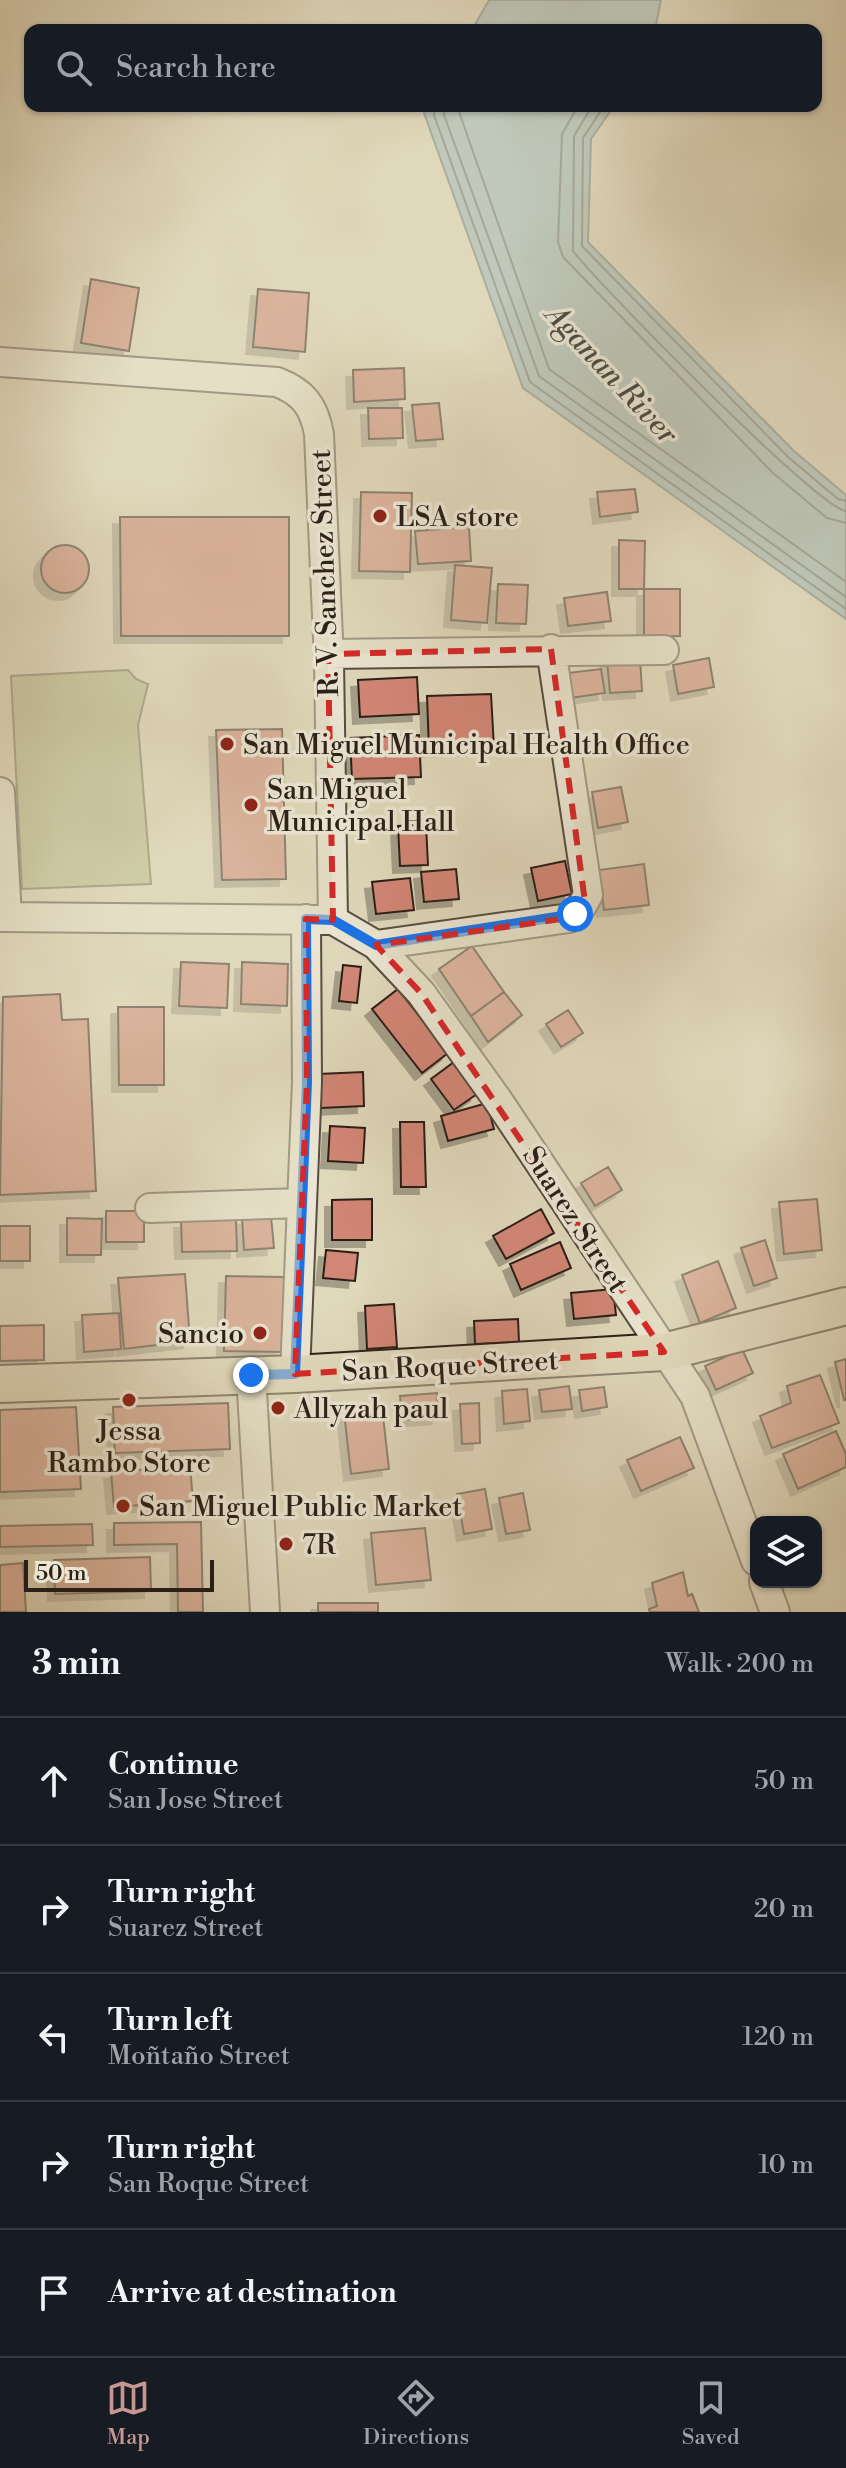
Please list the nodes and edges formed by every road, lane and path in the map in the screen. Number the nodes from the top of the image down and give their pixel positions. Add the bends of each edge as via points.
1 (0, 362) edge
2 (551, 649) junction
3 (664, 650) dead end
4 (328, 654) junction
5 (0, 792) edge
6 (4, 917) edge
7 (320, 919) junction
8 (376, 945) junction
9 (302, 1203) junction
10 (150, 1208) dead end
11 (846, 1306) edge
12 (664, 1352) junction
13 (295, 1374) junction
14 (251, 1375) junction
15 (0, 1384) edge
16 (750, 1545) edge
17 (766, 1588) edge
18 (265, 1612) edge
19 (775, 1612) edge

1 - 4 street, R. V. Sanchez Street via 277,382 303,394 319,434
2 - 3 street
2 - 4 street
2 - 8 street via 585,902 569,918
4 - 7 street, R. V. Sanchez Street
5 - 6 street
6 - 7 street
7 - 8 street, Suarez Street
7 - 9 street, R. V. Sanchez Street via 308,1031
8 - 12 street, Suarez Street via 421,993 497,1099
9 - 10 street
9 - 13 street, R. V. Sanchez Street
11 - 12 main road, San Roque Street
12 - 13 main road, San Roque Street
12 - 16 street, Suarez Street via 695,1396
13 - 14 main road, San Roque Street
14 - 15 main road, San Roque Street
14 - 18 street
17 - 19 street

